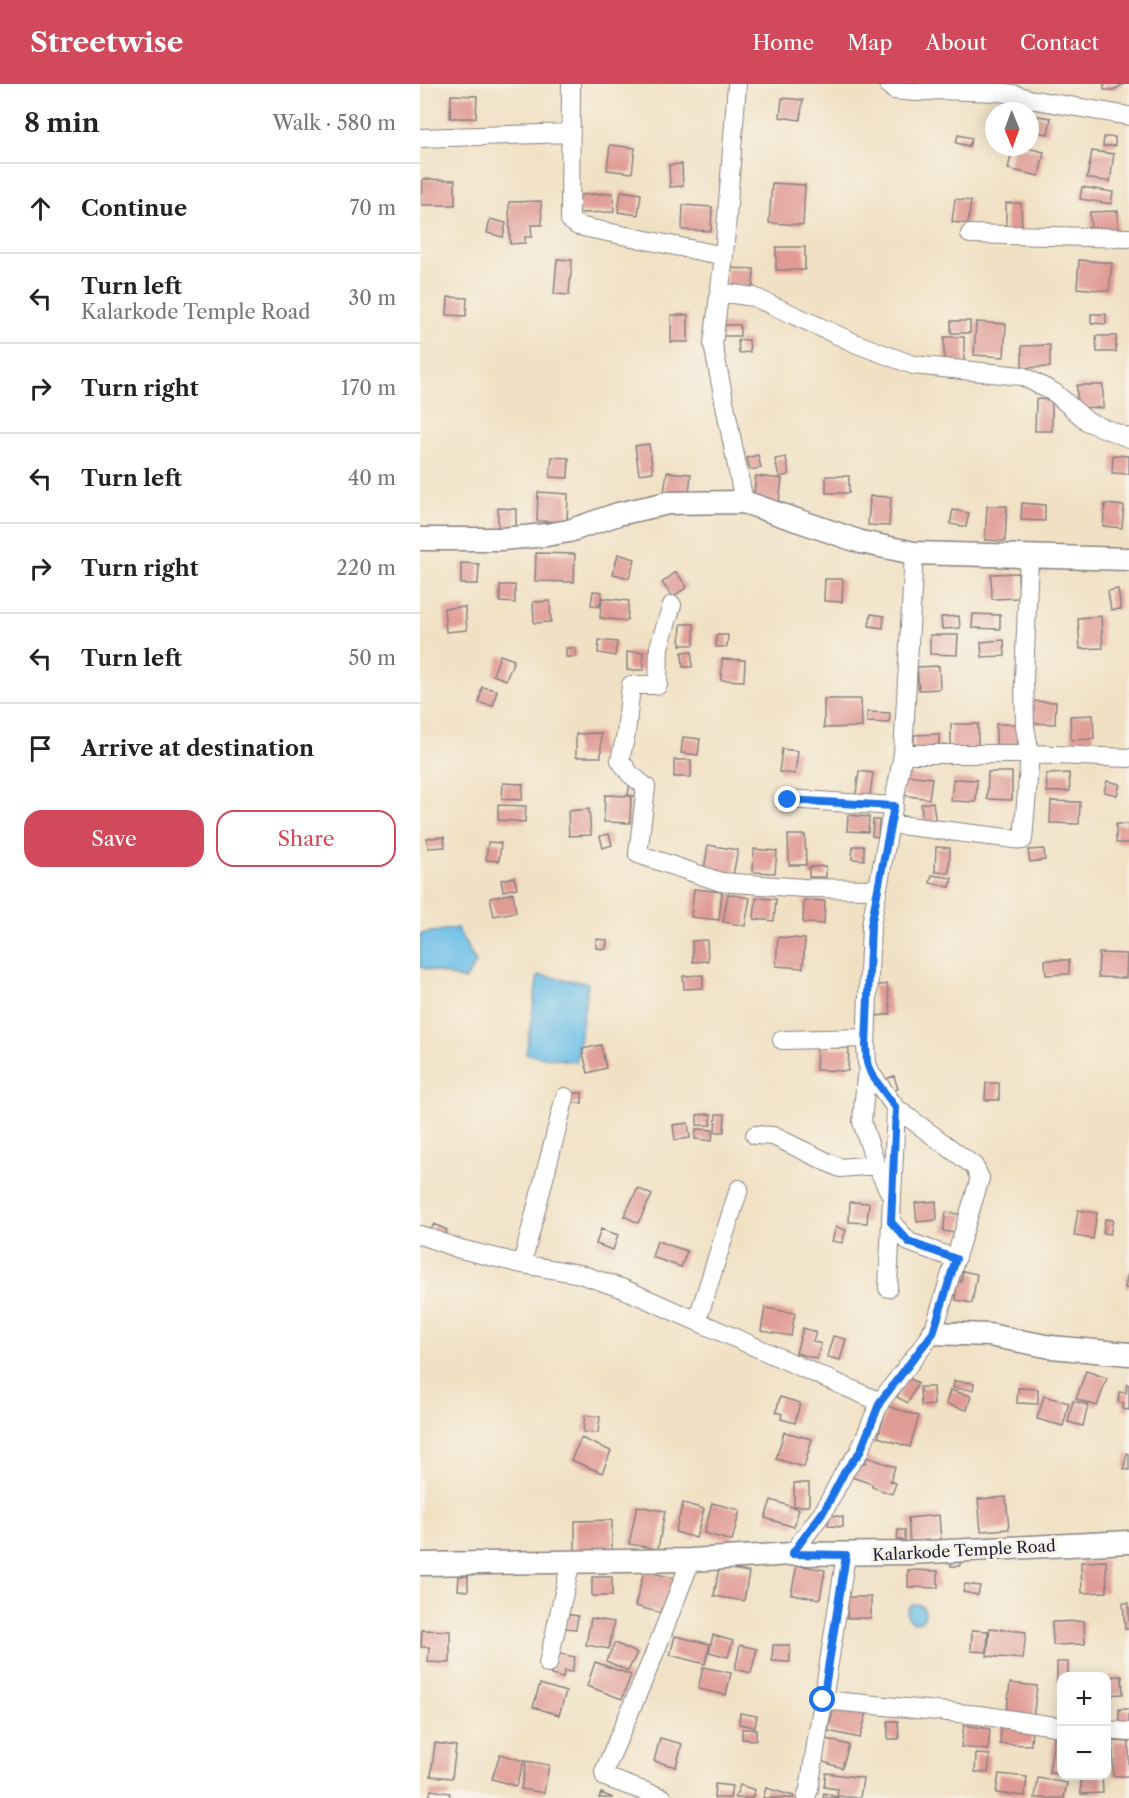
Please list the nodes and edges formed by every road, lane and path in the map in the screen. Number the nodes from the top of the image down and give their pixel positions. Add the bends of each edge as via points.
1 (571, 84) edge
2 (737, 84) edge
3 (888, 84) edge
4 (1129, 116) edge
5 (571, 133) junction
6 (420, 138) edge
7 (970, 234) dead end
8 (1129, 238) edge
9 (724, 256) junction
10 (718, 292) junction
11 (1129, 438) edge
12 (744, 502) junction
13 (420, 539) edge
14 (914, 553) junction
15 (1029, 556) junction
16 (1129, 559) edge
17 (672, 605) dead end
18 (903, 754) junction
19 (1030, 754) junction
20 (1129, 758) edge
21 (788, 800) dead end
22 (892, 815) junction
23 (877, 889) junction
24 (866, 1038) junction
25 (782, 1041) dead end
26 (871, 1074) junction
27 (566, 1097) dead end
28 (896, 1108) junction
29 (755, 1135) dead end
30 (876, 1165) junction
31 (739, 1189) dead end
32 (892, 1197) junction
33 (891, 1222) junction
34 (420, 1235) edge
35 (956, 1259) junction
36 (522, 1264) junction
37 (888, 1288) dead end
38 (697, 1321) junction
39 (933, 1333) junction
40 (1129, 1354) edge
41 (880, 1402) junction
42 (1129, 1542) edge
43 (792, 1554) junction
44 (846, 1555) junction
45 (690, 1560) junction
46 (571, 1561) junction
47 (420, 1564) edge
48 (548, 1664) dead end
49 (823, 1700) junction
50 (1057, 1726) edge
51 (1111, 1730) edge
52 (1129, 1732) edge
53 (622, 1791) edge
54 (663, 1798) edge
55 (806, 1798) edge

1 - 5 street
2 - 9 street
3 - 4 street via 894,90 916,92 1006,93
5 - 6 street
5 - 9 street via 570,220 578,225
7 - 8 street
9 - 10 street
10 - 11 street via 754,297 913,365 1022,376 1054,393 1088,422
10 - 12 street via 713,344
12 - 13 main road via 668,503 546,535
12 - 14 main road via 861,542
14 - 15 main road
14 - 18 street
15 - 16 main road
15 - 19 street via 1024,679
17 - 23 street via 659,647 658,685 631,686 620,760 646,787 638,854 721,882
18 - 19 street
18 - 22 street
19 - 20 street
19 - 22 street via 1023,840
21 - 22 street
22 - 23 street
23 - 24 street via 871,925
24 - 25 street
24 - 26 street
26 - 28 street
26 - 30 street via 866,1077 862,1122
27 - 36 street
28 - 32 street
28 - 35 street via 978,1171 979,1186
29 - 30 street via 772,1136 840,1168
30 - 32 street
31 - 38 street
32 - 33 street
33 - 35 street via 909,1242
33 - 37 street
34 - 36 street
35 - 39 street
36 - 38 street via 580,1274 624,1288
38 - 41 street
39 - 40 main road via 989,1335 1051,1347
39 - 41 street
41 - 43 street via 860,1452
42 - 44 main road, Kalarkode Temple Road
43 - 44 main road, Kalarkode Temple Road
43 - 45 main road, Kalarkode Temple Road
44 - 49 street
45 - 46 main road, Kalarkode Temple Road
45 - 53 street via 604,1772
46 - 47 main road, Kalarkode Temple Road
46 - 48 street
49 - 50 street via 979,1714
49 - 55 street
51 - 52 street
53 - 54 street

